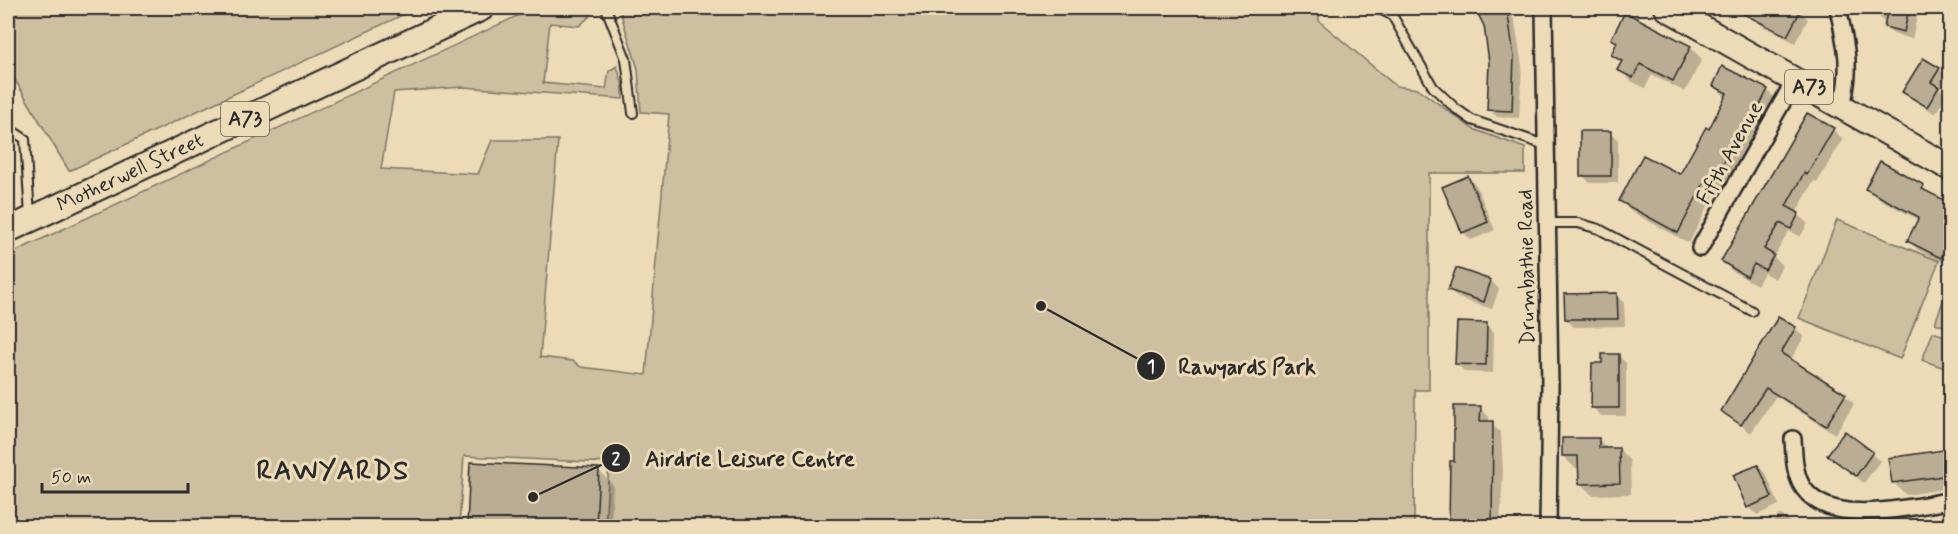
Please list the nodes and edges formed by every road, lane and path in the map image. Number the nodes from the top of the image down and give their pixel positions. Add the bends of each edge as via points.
1 (482, 8) edge
2 (606, 8) edge
3 (1377, 8) edge
4 (1544, 8) edge
5 (1667, 8) edge
6 (1838, 8) edge
7 (1796, 78) junction
8 (1842, 106) junction
9 (633, 113) dead end
10 (8, 128) edge
11 (1545, 144) junction
12 (1950, 168) edge
13 (30, 219) junction
14 (1547, 223) junction
15 (8, 230) edge
16 (1700, 248) dead end
17 (1752, 312) dead end
18 (1794, 439) dead end
19 (1950, 501) edge
20 (1548, 526) edge

1 - 13 main road, Motherwell Street / A73
2 - 9 lane via 626,59
3 - 11 lane via 1392,15 1433,87 1455,108 1472,120
4 - 11 street, Drumbathie Road
5 - 7 main road, A73
6 - 8 street via 1849,61
7 - 8 main road, A73
7 - 16 street, Fifth Avenue
8 - 12 main road, A73
10 - 13 lane via 25,139
11 - 14 street, Drumbathie Road
13 - 15 main road, Motherwell Street / A73
14 - 17 lane via 1578,223 1599,229
14 - 20 street, Drumbathie Road
18 - 19 street via 1797,473 1803,488 1825,503 1858,513

